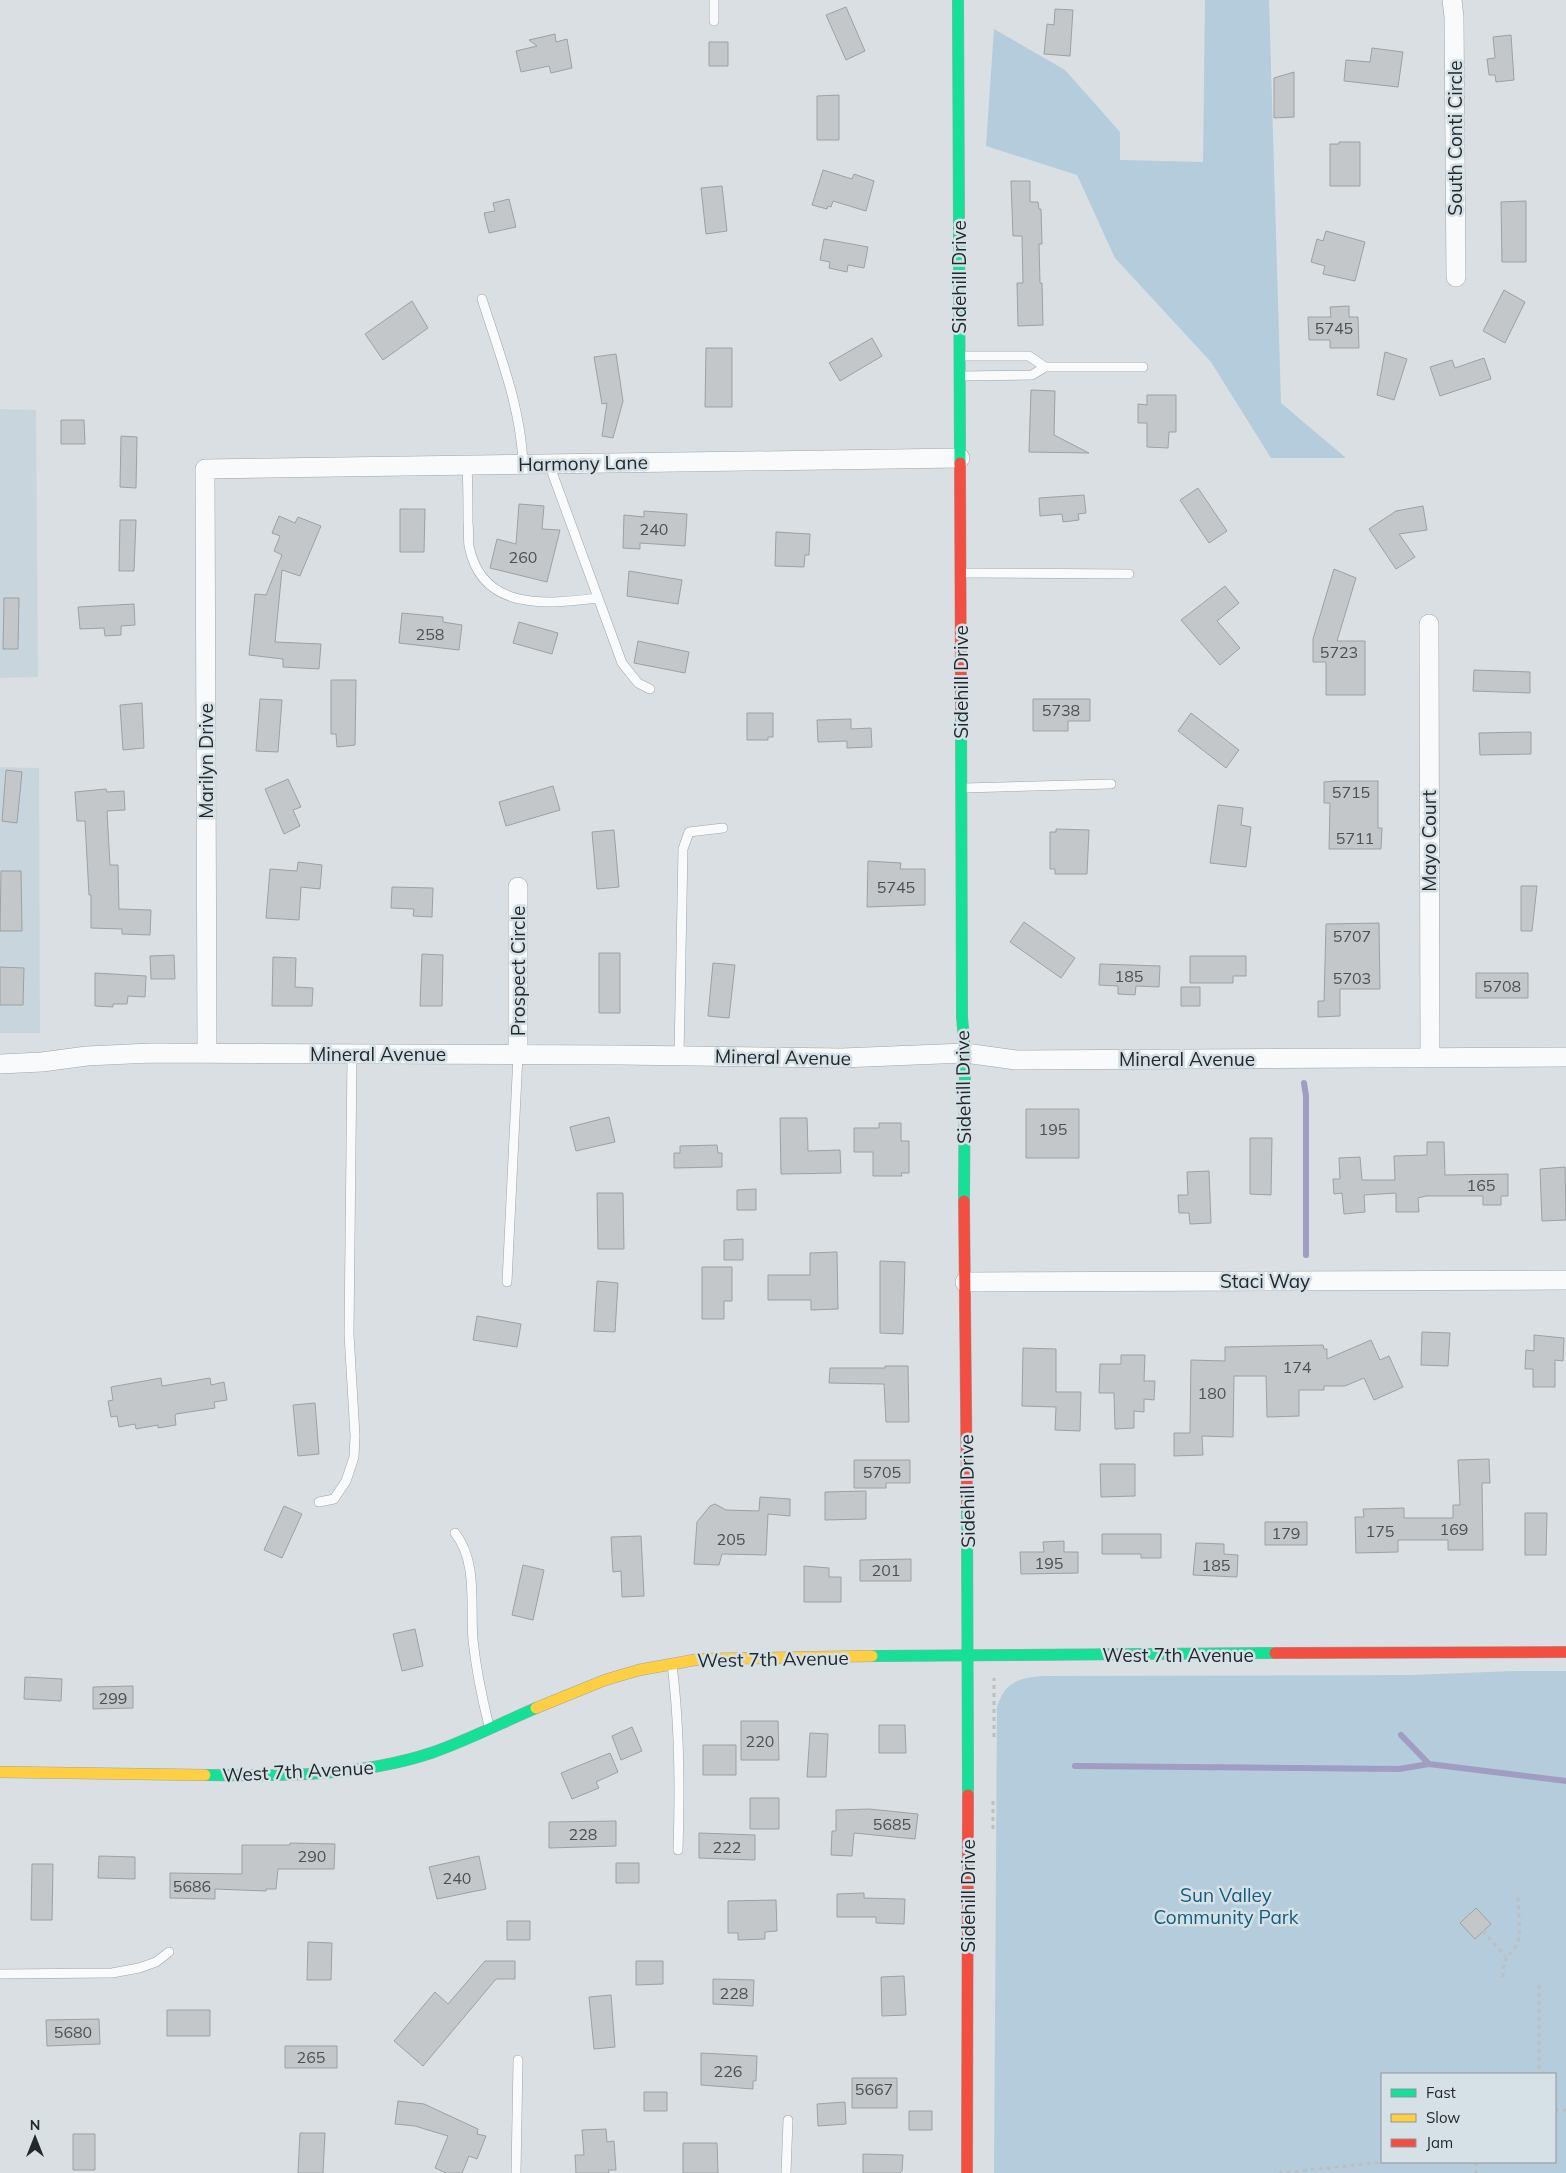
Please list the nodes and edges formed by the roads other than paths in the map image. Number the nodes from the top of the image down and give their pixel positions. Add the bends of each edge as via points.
1 (714, 0) edge
2 (958, 0) edge
3 (1452, 0) edge
4 (714, 21) dead end
5 (1456, 277) dead end
6 (482, 299) dead end
7 (960, 356) junction
8 (1045, 367) junction
9 (1143, 367) dead end
10 (960, 376) junction
11 (960, 458) junction
12 (523, 464) junction
13 (549, 464) junction
14 (467, 465) junction
15 (205, 469) joint
16 (960, 573) junction
17 (1129, 574) dead end
18 (598, 598) junction
19 (1429, 624) dead end
20 (650, 689) dead end
21 (1111, 784) dead end
22 (961, 788) junction
23 (723, 828) dead end
24 (518, 887) dead end
25 (207, 1053) junction
26 (964, 1053) junction
27 (352, 1054) junction
28 (518, 1054) junction
29 (679, 1056) junction
30 (1566, 1057) edge
31 (1430, 1058) junction
32 (0, 1064) edge
33 (1566, 1280) edge
34 (507, 1282) dead end
35 (965, 1282) junction
36 (319, 1502) dead end
37 (455, 1533) dead end
38 (1566, 1652) edge
39 (969, 1655) junction
40 (672, 1663) junction
41 (490, 1729) junction
42 (0, 1772) edge
43 (678, 1850) dead end
44 (170, 1952) dead end
45 (0, 1974) edge
46 (518, 2060) dead end
47 (788, 2120) dead end
48 (516, 2173) edge
49 (786, 2173) edge
50 (967, 2173) edge

1 - 4 lane
2 - 7 street, Sidehill Drive
3 - 5 street, South Conti Circle
6 - 12 lane via 519,421
7 - 8 lane via 1029,356
7 - 10 street, Sidehill Drive
8 - 9 lane
8 - 10 lane via 1032,375
10 - 11 street, Sidehill Drive
11 - 13 street, Harmony Lane
11 - 16 street, Sidehill Drive
12 - 13 street, Harmony Lane
12 - 14 street, Harmony Lane
13 - 18 lane
14 - 15 street, Harmony Lane
14 - 18 lane via 469,546 477,568 488,584 517,600 557,603
15 - 25 street, Marilyn Drive
16 - 17 lane
16 - 22 street, Sidehill Drive
18 - 20 lane via 622,664 638,683
19 - 31 street, Mayo Court
21 - 22 lane
22 - 26 street, Sidehill Drive
23 - 29 lane via 689,832 684,849
24 - 28 street, Prospect Circle
25 - 27 street, Mineral Avenue
25 - 32 street, Mineral Avenue via 87,1056
26 - 29 street, Mineral Avenue via 842,1058
26 - 31 street, Mineral Avenue via 1016,1060
26 - 35 street, Sidehill Drive
27 - 28 street, Mineral Avenue
27 - 36 lane via 349,1334 354,1456 346,1481 334,1499
28 - 29 street, Mineral Avenue
28 - 34 lane
30 - 31 street, Mineral Avenue
33 - 35 street, Staci Way
35 - 39 street, Sidehill Drive
37 - 41 lane via 463,1543 468,1560 473,1639
38 - 39 street, West 7th Avenue
39 - 40 street, West 7th Avenue via 730,1658
39 - 50 street, Sidehill Drive
40 - 41 street, West 7th Avenue via 605,1680
40 - 43 lane via 677,1703
41 - 42 street, West 7th Avenue via 424,1755 374,1768 342,1772 260,1776
44 - 45 lane via 156,1962 112,1973
46 - 48 lane
47 - 49 lane

